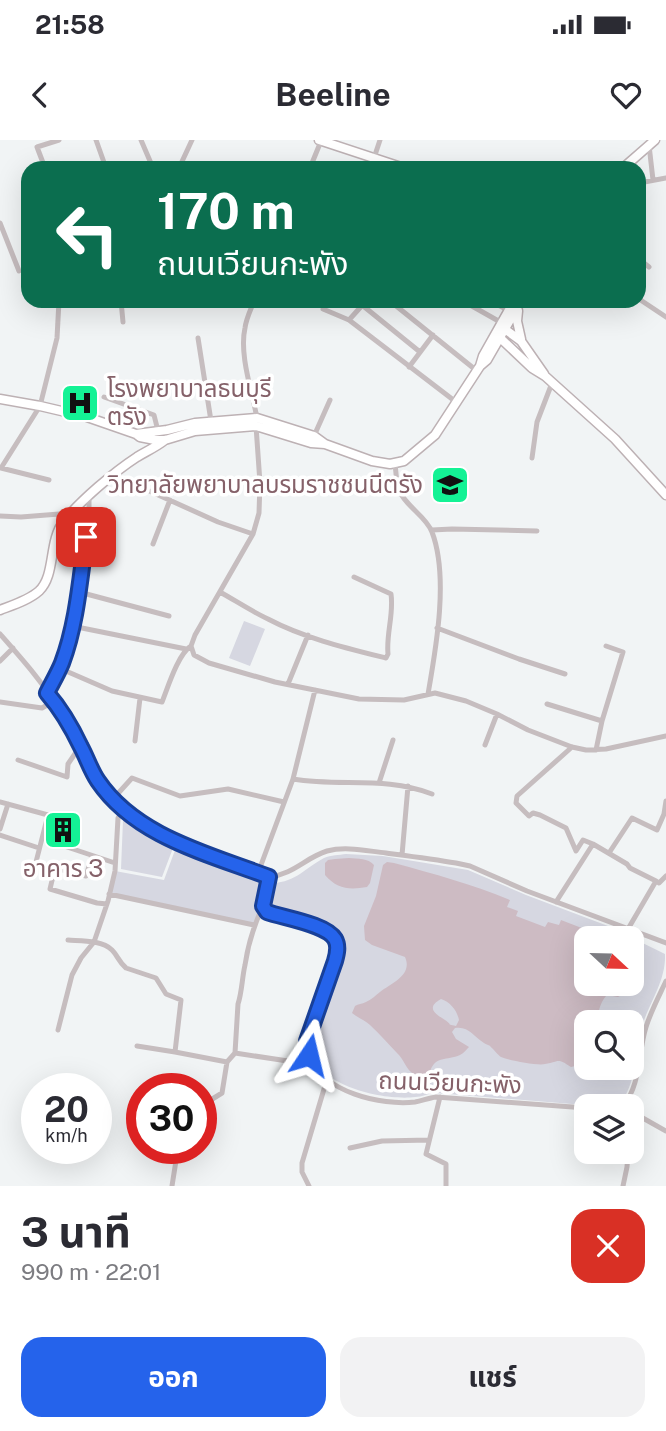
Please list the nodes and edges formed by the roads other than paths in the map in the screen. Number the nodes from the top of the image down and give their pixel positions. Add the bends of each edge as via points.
1 (59, 140) edge
2 (96, 140) edge
3 (141, 140) edge
4 (192, 140) edge
5 (320, 140) edge
6 (380, 140) edge
7 (652, 143) edge
8 (374, 158) junction
9 (42, 161) edge
10 (104, 161) edge
11 (150, 161) edge
12 (182, 161) edge
13 (312, 161) edge
14 (383, 161) edge
15 (631, 161) edge
16 (666, 178) edge
17 (653, 180) junction
18 (646, 182) edge
19 (0, 223) edge
20 (646, 265) edge
21 (649, 267) dead end
22 (19, 271) dead end
23 (646, 304) edge
24 (58, 308) edge
25 (122, 308) edge
26 (252, 308) edge
27 (360, 308) edge
28 (370, 308) edge
29 (399, 308) edge
30 (474, 308) edge
31 (504, 308) edge
32 (516, 308) edge
33 (520, 308) edge
34 (323, 309) dead end
35 (508, 310) joint
36 (666, 317) edge
37 (349, 320) junction
38 (123, 322) dead end
39 (501, 330) junction
40 (433, 335) junction
41 (198, 338) dead end
42 (521, 341) junction
43 (420, 352) junction
44 (515, 353) junction
45 (491, 355) junction
46 (410, 367) junction
47 (478, 368) junction
48 (549, 379) junction
49 (104, 397) dead end
50 (0, 399) edge
51 (330, 400) dead end
52 (456, 402) junction
53 (40, 405) junction
54 (211, 421) junction
55 (257, 422) junction
56 (138, 435) junction
57 (161, 435) junction
58 (314, 436) junction
59 (325, 444) junction
60 (140, 453) junction
61 (533, 458) dead end
62 (396, 463) junction
63 (114, 475) junction
64 (49, 480) dead end
65 (666, 495) edge
66 (89, 497) junction
67 (170, 500) junction
68 (72, 513) junction
69 (0, 516) edge
70 (432, 530) junction
71 (537, 531) dead end
72 (253, 534) junction
73 (153, 544) dead end
74 (354, 577) dead end
75 (220, 592) junction
76 (79, 593) junction
77 (0, 610) edge
78 (169, 616) dead end
79 (72, 626) junction
80 (437, 628) junction
81 (0, 634) edge
82 (308, 635) junction
83 (606, 646) dead end
84 (189, 647) junction
85 (13, 648) junction
86 (0, 661) edge
87 (59, 668) junction
88 (565, 674) dead end
89 (288, 684) junction
90 (315, 690) junction
91 (47, 693) junction
92 (428, 694) junction
93 (140, 698) junction
94 (54, 701) junction
95 (0, 702) edge
96 (547, 705) dead end
97 (497, 714) junction
98 (602, 722) junction
99 (666, 736) edge
100 (393, 740) dead end
101 (135, 741) dead end
102 (80, 745) junction
103 (485, 745) dead end
104 (572, 747) junction
105 (596, 750) junction
106 (18, 760) dead end
107 (293, 779) junction
108 (379, 783) junction
109 (408, 786) junction
110 (432, 794) dead end
111 (113, 799) junction
112 (666, 801) edge
113 (0, 802) edge
114 (284, 802) junction
115 (8, 804) junction
116 (124, 810) junction
117 (72, 819) dead end
118 (0, 829) edge
119 (0, 835) edge
120 (593, 844) junction
121 (39, 848) junction
122 (609, 853) junction
123 (402, 855) junction
124 (92, 856) junction
125 (115, 863) junction
126 (55, 868) junction
127 (258, 873) junction
128 (666, 876) edge
129 (269, 877) junction
130 (656, 881) junction
131 (109, 894) junction
132 (556, 902) junction
133 (107, 904) junction
134 (263, 906) junction
135 (254, 925) junction
136 (620, 926) edge
137 (630, 926) edge
138 (644, 935) edge
139 (68, 940) dead end
140 (94, 942) junction
141 (666, 943) edge
142 (666, 981) edge
143 (58, 1030) dead end
144 (137, 1046) dead end
145 (175, 1052) junction
146 (235, 1053) junction
147 (226, 1062) junction
148 (314, 1065) junction
149 (327, 1079) junction
150 (629, 1094) edge
151 (217, 1096) edge
152 (440, 1097) junction
153 (574, 1107) edge
154 (644, 1119) edge
155 (666, 1131) edge
156 (429, 1140) junction
157 (350, 1148) dead end
158 (175, 1164) edge
159 (627, 1164) edge
160 (172, 1186) edge
161 (309, 1186) edge
162 (446, 1186) edge
163 (623, 1186) edge

1 - 9 street via 37,147
2 - 10 street
3 - 11 street
4 - 12 street
5 - 8 main road
5 - 13 street
6 - 8 street
7 - 15 main road
7 - 17 street
8 - 14 main road
16 - 17 street
17 - 18 street
19 - 22 street
20 - 21 street
23 - 36 street
24 - 53 street via 57,338
25 - 38 street
26 - 55 street via 243,341
27 - 37 street
28 - 43 street
29 - 40 street
30 - 39 street
31 - 35 street
32 - 39 main road
33 - 42 main road
34 - 37 street
35 - 39 main road
37 - 46 street
39 - 42 main road
39 - 44 main road
39 - 45 main road
39 - 47 main road
40 - 43 street
40 - 47 street
41 - 54 street
42 - 48 main road
43 - 46 street
44 - 45 main road via 502,349
44 - 48 main road
45 - 47 main road
46 - 52 street
47 - 52 main road
48 - 61 street
48 - 65 main road via 615,439
49 - 57 street via 154,415
50 - 53 main road
51 - 58 street
52 - 62 main road via 435,435
53 - 56 main road
53 - 64 street via 1,468
54 - 55 main road
54 - 57 main road
55 - 57 main road
55 - 58 main road
55 - 59 main road
55 - 72 street via 259,513
56 - 57 main road
56 - 60 main road
57 - 60 main road via 149,452
58 - 59 main road
59 - 62 main road via 372,461
60 - 63 main road
62 - 70 street via 400,492
63 - 66 main road
63 - 67 street
66 - 68 main road
66 - 76 street
67 - 72 street
67 - 73 street
68 - 69 street
68 - 77 main road via 57,534 45,584 36,594
70 - 71 street
70 - 80 street via 440,576
72 - 75 street
74 - 82 street via 391,594 386,658
75 - 82 street via 269,620
75 - 84 street
76 - 78 street
76 - 79 street
79 - 84 street
79 - 87 street
80 - 88 street
80 - 92 street
81 - 85 street
82 - 89 street
83 - 98 street via 623,652
84 - 89 street via 209,663
84 - 93 street via 162,702
85 - 86 street
85 - 91 street
87 - 91 street
87 - 93 street
89 - 90 street
90 - 92 street via 384,701
90 - 107 street
91 - 94 street
92 - 97 street via 466,701
93 - 101 street
94 - 95 street via 42,708
94 - 102 street
96 - 98 street
97 - 103 street
97 - 104 street
98 - 105 street
99 - 105 street
100 - 108 street
102 - 106 street via 68,764 67,777
102 - 111 street via 96,778
104 - 105 street
104 - 120 street via 517,796 516,803 528,816 540,815 566,828 576,851 583,840
107 - 108 street
107 - 114 street
108 - 109 street
109 - 110 street
109 - 123 street
111 - 114 street via 132,778 180,796 228,789
111 - 116 street
112 - 122 street via 657,830 632,818
113 - 115 street
114 - 127 street
115 - 118 street
115 - 121 street via 48,815
116 - 125 street via 118,818
116 - 127 street via 178,842
117 - 124 street via 64,846
119 - 121 street
120 - 122 street
120 - 132 street
121 - 126 street via 36,862
122 - 130 street
123 - 129 street via 339,849 318,855 282,876
123 - 132 street via 470,866
124 - 125 street
124 - 126 street via 86,876
125 - 131 street
126 - 133 street via 50,889
127 - 129 street
128 - 130 street
129 - 134 street
130 - 137 street
131 - 133 street
131 - 135 street
132 - 136 street
133 - 140 street
134 - 135 street
134 - 148 street via 267,912 327,931 335,939 335,961 307,1041
135 - 146 street via 238,1004
138 - 141 street
139 - 140 street
140 - 143 street via 72,975
140 - 145 street via 109,947 126,968 156,978 166,994 181,1000
142 - 150 street via 646,1026
144 - 145 street
145 - 147 street
146 - 147 street
146 - 148 street
147 - 151 street via 222,1093
148 - 149 street, ถนนเวียนกะพัง
149 - 152 street, ถนนเวียนกะพัง via 372,1100 415,1102
149 - 161 street via 302,1163
152 - 153 street, ถนนเวียนกะพัง
152 - 156 street
154 - 155 street
156 - 157 street via 382,1141
156 - 162 street via 426,1154 446,1164
158 - 160 street
159 - 163 street

